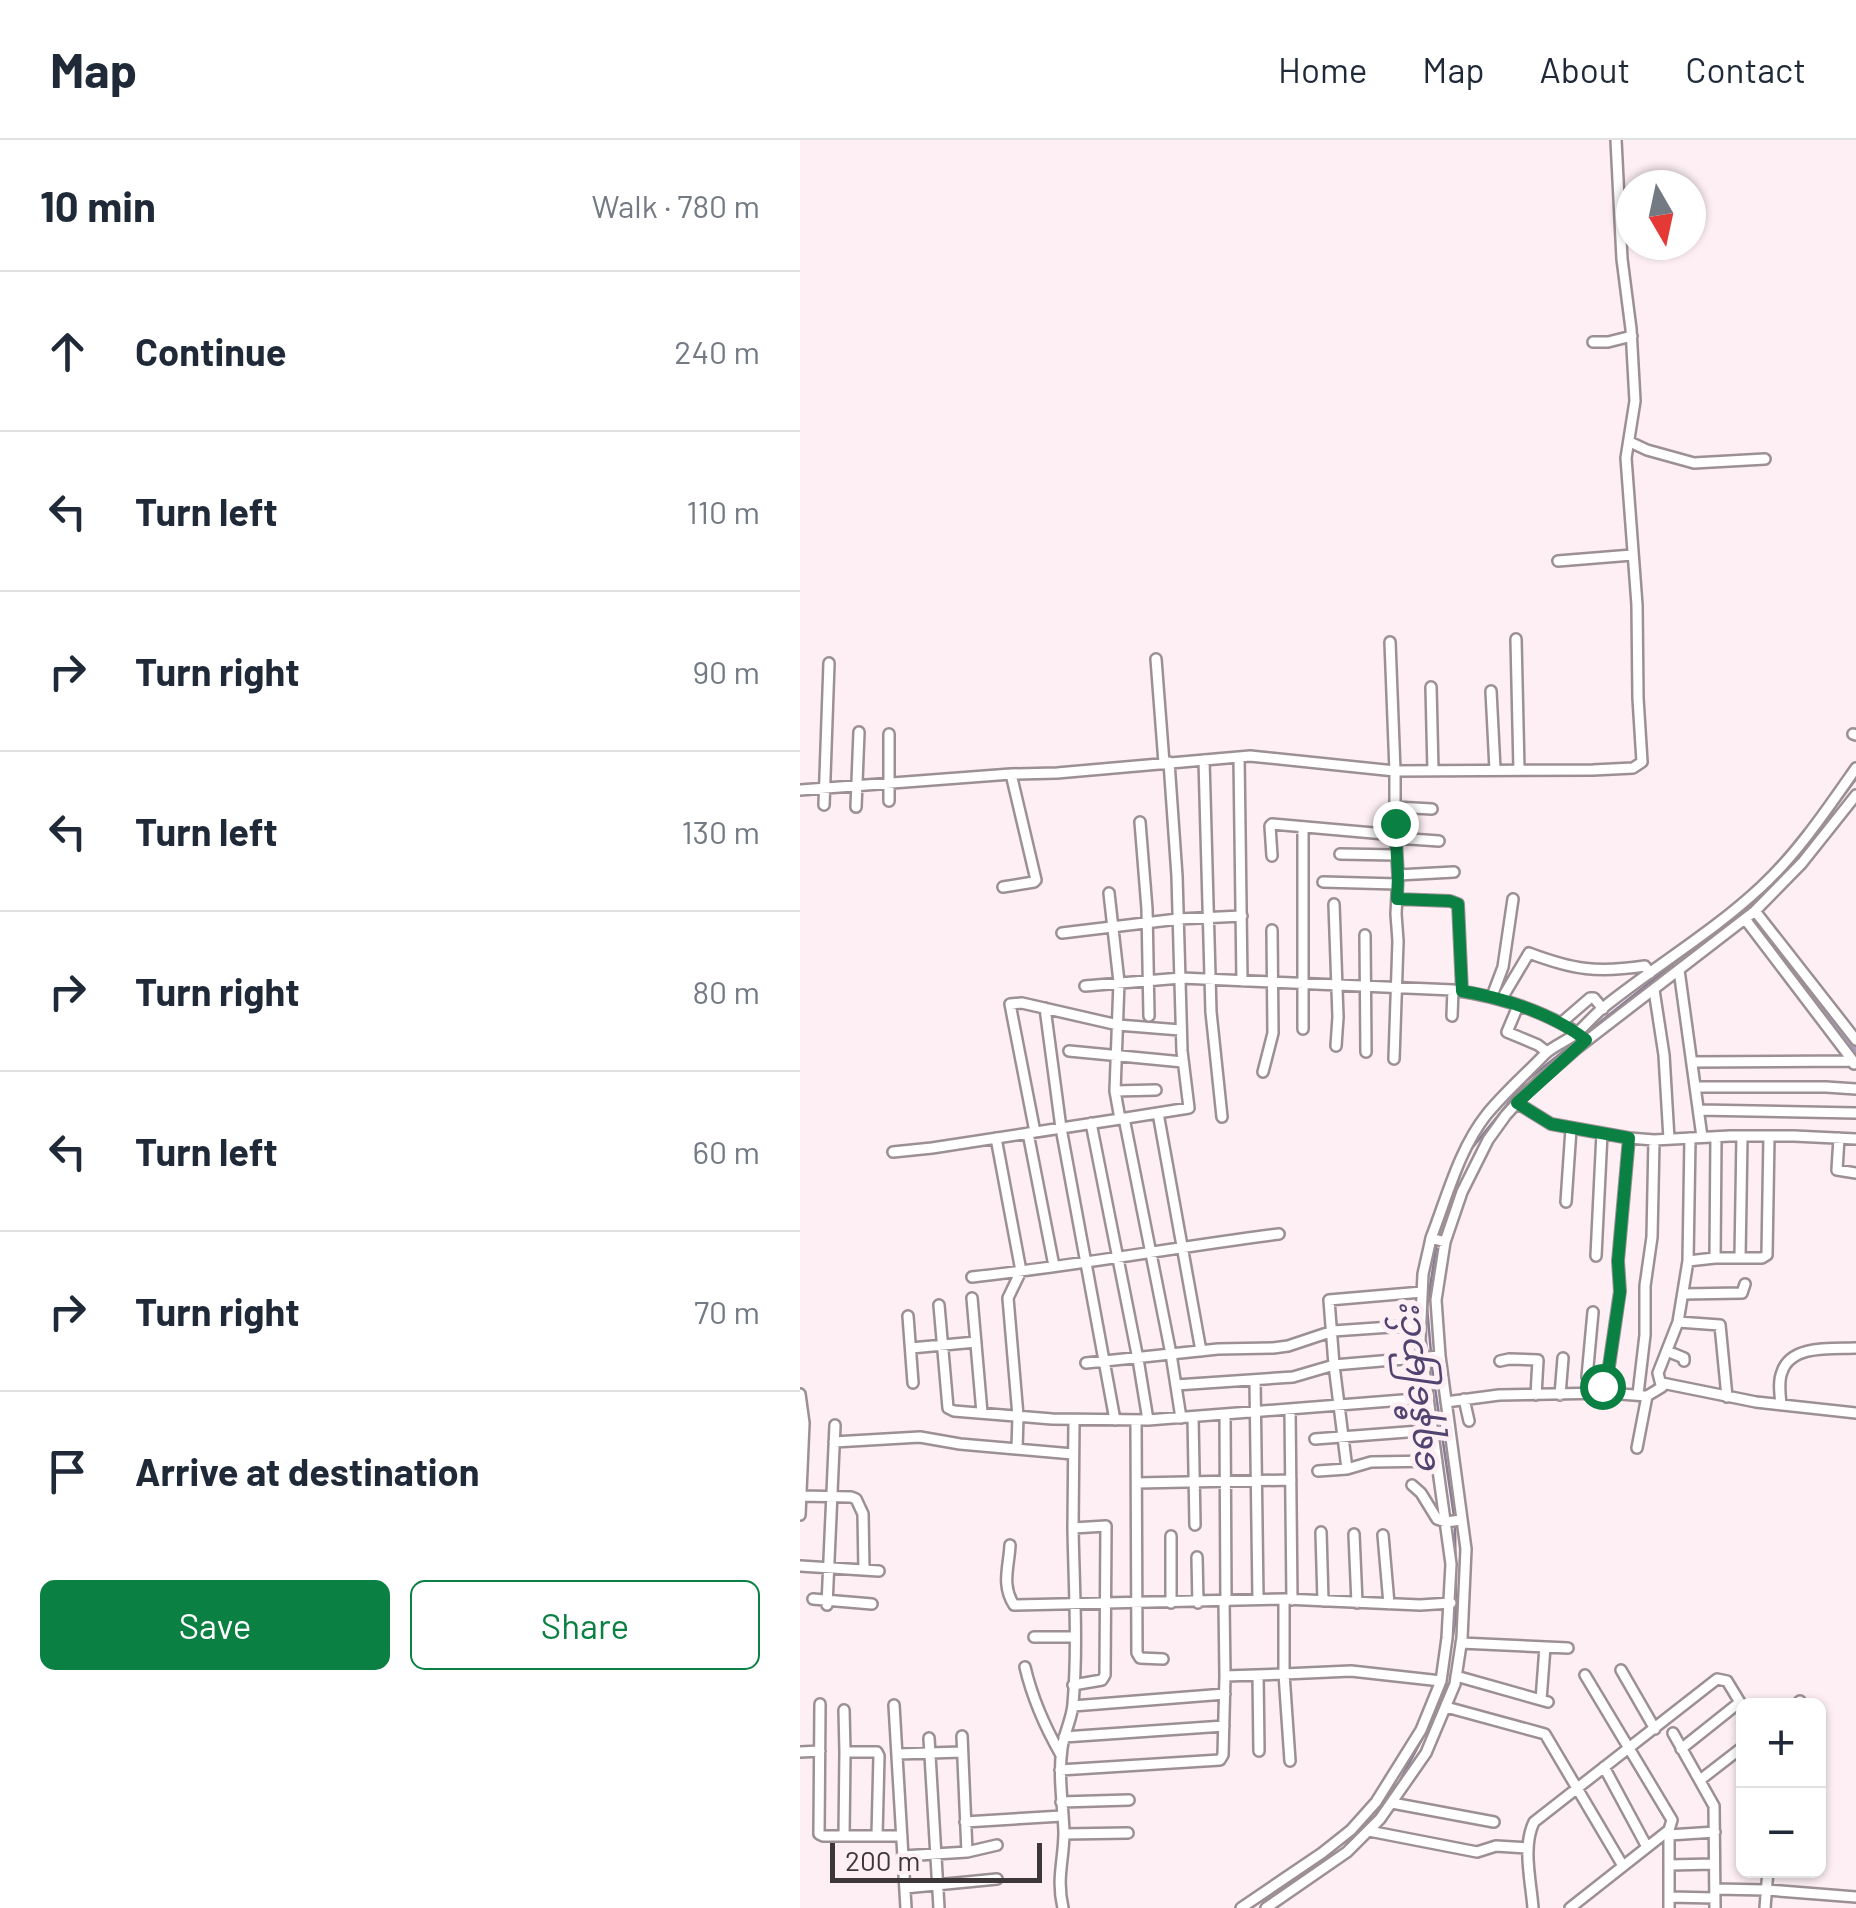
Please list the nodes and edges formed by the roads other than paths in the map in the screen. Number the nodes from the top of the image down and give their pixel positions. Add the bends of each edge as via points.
1 (1616, 140) edge
2 (1632, 336) junction
3 (1593, 342) dead end
4 (1634, 444) junction
5 (1765, 459) dead end
6 (1632, 555) junction
7 (1558, 561) dead end
8 (1516, 640) dead end
9 (1390, 642) dead end
10 (1156, 660) dead end
11 (829, 664) dead end
12 (1430, 686) dead end
13 (1490, 691) dead end
14 (859, 732) dead end
15 (888, 734) dead end
16 (1239, 758) junction
17 (1204, 760) junction
18 (1166, 763) junction
19 (1856, 768) edge
20 (1495, 770) junction
21 (1518, 770) junction
22 (1434, 771) junction
23 (1011, 774) junction
24 (1395, 774) junction
25 (888, 784) junction
26 (855, 786) junction
27 (824, 788) junction
28 (800, 790) edge
29 (1856, 795) edge
30 (889, 801) dead end
31 (824, 805) dead end
32 (856, 807) dead end
33 (1395, 807) junction
34 (1432, 809) dead end
35 (1140, 822) dead end
36 (1303, 827) junction
37 (1396, 836) junction
38 (1439, 841) dead end
39 (1340, 854) dead end
40 (1397, 855) junction
41 (1272, 856) dead end
42 (1454, 872) dead end
43 (1398, 880) junction
44 (1323, 882) dead end
45 (1003, 887) dead end
46 (1109, 894) dead end
47 (1397, 899) junction
48 (1513, 899) dead end
49 (1334, 904) dead end
50 (1755, 911) junction
51 (1209, 916) junction
52 (1242, 916) junction
53 (1178, 919) junction
54 (1745, 919) junction
55 (1147, 922) junction
56 (1114, 926) junction
57 (1272, 930) dead end
58 (1062, 933) dead end
59 (1365, 935) dead end
60 (1679, 970) junction
61 (1650, 973) junction
62 (1181, 978) junction
63 (1149, 980) junction
64 (1211, 980) junction
65 (1242, 980) junction
66 (1119, 982) junction
67 (1273, 982) junction
68 (1303, 982) junction
69 (1336, 984) junction
70 (1366, 985) junction
71 (1085, 986) dead end
72 (1398, 986) junction
73 (1458, 990) junction
74 (1654, 990) junction
75 (1491, 996) junction
76 (1518, 1006) junction
77 (1045, 1008) junction
78 (1602, 1008) junction
79 (1149, 1016) dead end
80 (1452, 1016) dead end
81 (1839, 1016) junction
82 (1856, 1017) edge
83 (1118, 1022) junction
84 (1561, 1023) junction
85 (1303, 1028) dead end
86 (1180, 1030) junction
87 (1582, 1036) junction
88 (1856, 1040) edge
89 (1336, 1046) dead end
90 (1069, 1051) dead end
91 (1366, 1052) dead end
92 (1547, 1052) junction
93 (1116, 1057) junction
94 (1394, 1059) dead end
95 (1183, 1062) junction
96 (1692, 1062) junction
97 (1854, 1064) edge
98 (1263, 1072) dead end
99 (1696, 1087) junction
100 (1856, 1089) edge
101 (1156, 1090) dead end
102 (1115, 1091) junction
103 (1517, 1103) junction
104 (1699, 1110) junction
105 (1158, 1113) junction
106 (1856, 1113) edge
107 (1222, 1117) dead end
108 (1122, 1118) junction
109 (1091, 1123) junction
110 (1060, 1128) junction
111 (1571, 1128) junction
112 (1031, 1133) junction
113 (1602, 1133) junction
114 (1742, 1136) junction
115 (1769, 1136) junction
116 (1716, 1137) junction
117 (996, 1138) junction
118 (1629, 1138) junction
119 (1690, 1138) junction
120 (1702, 1138) junction
121 (1839, 1138) junction
122 (1670, 1139) junction
123 (1856, 1139) edge
124 (1654, 1140) junction
125 (893, 1152) dead end
126 (1464, 1157) dead end
127 (1476, 1161) junction
128 (1856, 1173) edge
129 (1566, 1202) dead end
130 (1279, 1234) dead end
131 (1438, 1240) junction
132 (1183, 1247) junction
133 (1151, 1253) junction
134 (1596, 1256) dead end
135 (1119, 1258) junction
136 (1715, 1258) junction
137 (1740, 1258) junction
138 (1688, 1260) junction
139 (1087, 1263) junction
140 (1054, 1266) junction
141 (1022, 1271) junction
142 (972, 1277) dead end
143 (1745, 1284) dead end
144 (1422, 1292) junction
145 (1683, 1294) junction
146 (972, 1298) dead end
147 (939, 1305) dead end
148 (1593, 1312) dead end
149 (908, 1316) dead end
150 (1678, 1322) junction
151 (1420, 1326) junction
152 (1333, 1332) junction
153 (976, 1342) junction
154 (942, 1345) junction
155 (911, 1348) junction
156 (1856, 1348) edge
157 (1201, 1351) junction
158 (1667, 1351) junction
159 (1171, 1354) junction
160 (1438, 1356) junction
161 (1563, 1358) dead end
162 (1138, 1359) junction
163 (1424, 1359) junction
164 (1500, 1361) dead end
165 (1684, 1361) dead end
166 (1106, 1362) junction
167 (1086, 1363) dead end
168 (1334, 1365) junction
169 (1254, 1380) junction
170 (1660, 1381) junction
171 (913, 1382) dead end
172 (1176, 1385) junction
173 (1607, 1389) junction
174 (1428, 1391) junction
175 (1640, 1392) junction
176 (1537, 1393) junction
177 (1560, 1393) junction
178 (1727, 1393) junction
179 (800, 1394) edge
180 (1444, 1394) junction
181 (1464, 1399) junction
182 (1781, 1400) junction
183 (1339, 1406) junction
184 (1290, 1409) junction
185 (1255, 1412) junction
186 (1856, 1413) edge
187 (982, 1414) junction
188 (1225, 1414) junction
189 (1018, 1416) junction
190 (1193, 1417) junction
191 (1181, 1418) junction
192 (1074, 1420) junction
193 (1114, 1420) junction
194 (1136, 1420) junction
195 (1148, 1420) junction
196 (1469, 1421) dead end
197 (835, 1425) dead end
198 (1433, 1430) junction
199 (1343, 1437) junction
200 (1315, 1439) dead end
201 (834, 1442) junction
202 (1637, 1448) dead end
203 (1016, 1449) junction
204 (1073, 1454) junction
205 (1436, 1461) junction
206 (1346, 1468) junction
207 (1318, 1471) dead end
208 (1290, 1480) junction
209 (1194, 1481) junction
210 (1226, 1482) junction
211 (1256, 1482) junction
212 (1137, 1483) junction
213 (1412, 1485) dead end
214 (800, 1496) edge
215 (832, 1497) junction
216 (800, 1515) edge
217 (1461, 1520) dead end
218 (1447, 1522) junction
219 (1195, 1525) dead end
220 (1073, 1528) junction
221 (1321, 1532) dead end
222 (1354, 1534) dead end
223 (1383, 1535) dead end
224 (1171, 1536) dead end
225 (1010, 1545) dead end
226 (1198, 1558) dead end
227 (800, 1566) edge
228 (828, 1568) junction
229 (864, 1570) junction
230 (878, 1571) dead end
231 (1258, 1599) junction
232 (1288, 1599) junction
233 (812, 1600) dead end
234 (1322, 1601) junction
235 (1225, 1602) junction
236 (827, 1603) junction
237 (1171, 1603) junction
238 (1198, 1603) junction
239 (1357, 1603) junction
240 (1456, 1603) junction
241 (872, 1604) dead end
242 (1138, 1604) junction
243 (1389, 1604) junction
244 (1075, 1605) junction
245 (1106, 1605) junction
246 (1034, 1637) dead end
247 (1074, 1637) junction
248 (1461, 1643) junction
249 (1545, 1647) junction
250 (1568, 1648) dead end
251 (1163, 1659) dead end
252 (1025, 1667) dead end
253 (1620, 1670) dead end
254 (1284, 1674) junction
255 (1258, 1675) junction
256 (1585, 1675) dead end
257 (1226, 1676) junction
258 (1456, 1676) junction
259 (1441, 1681) junction
260 (1073, 1685) junction
261 (1225, 1694) junction
262 (1738, 1698) edge
263 (820, 1704) dead end
264 (894, 1705) dead end
265 (1073, 1706) junction
266 (1446, 1708) junction
267 (1736, 1709) edge
268 (844, 1710) dead end
269 (1224, 1726) junction
270 (1655, 1729) junction
271 (1673, 1733) dead end
272 (962, 1736) dead end
273 (1064, 1737) junction
274 (929, 1738) dead end
275 (1628, 1748) junction
276 (1681, 1749) junction
277 (820, 1751) junction
278 (1259, 1751) dead end
279 (800, 1752) edge
280 (845, 1752) junction
281 (962, 1752) junction
282 (1736, 1752) edge
283 (897, 1754) junction
284 (930, 1754) junction
285 (1061, 1755) junction
286 (1290, 1760) dead end
287 (1604, 1767) junction
288 (1060, 1770) junction
289 (1700, 1780) junction
290 (1577, 1789) junction
291 (1129, 1800) dead end
292 (1061, 1802) junction
293 (1392, 1803) junction
294 (1062, 1816) junction
295 (965, 1822) junction
296 (1494, 1822) dead end
297 (1369, 1831) junction
298 (1715, 1832) junction
299 (1128, 1833) dead end
300 (1669, 1833) junction
301 (1064, 1834) junction
302 (844, 1836) junction
303 (876, 1836) junction
304 (902, 1836) junction
305 (996, 1845) dead end
306 (1647, 1847) junction
307 (1528, 1848) junction
308 (936, 1852) junction
309 (967, 1852) junction
310 (903, 1856) junction
311 (1319, 1864) junction
312 (1714, 1864) junction
313 (1669, 1865) junction
314 (1623, 1866) junction
315 (1768, 1878) edge
316 (997, 1879) dead end
317 (938, 1885) junction
318 (904, 1888) junction
319 (1767, 1890) junction
320 (1856, 1896) edge
321 (1715, 1898) edge
322 (1668, 1903) edge
323 (1060, 1907) edge
324 (906, 1908) edge
325 (939, 1908) edge
326 (1240, 1908) edge
327 (1266, 1908) edge
328 (1533, 1908) edge
329 (1570, 1908) edge
330 (1766, 1908) edge

1 - 2 street
2 - 3 street
2 - 4 street
4 - 5 street via 1704,464
4 - 6 street via 1626,458
6 - 7 street
6 - 21 street via 1642,762 1633,768
8 - 21 street
9 - 24 street
10 - 18 street
11 - 27 street
12 - 22 street
13 - 20 street
14 - 26 street
15 - 25 street
16 - 17 street
16 - 24 street
16 - 52 street
17 - 18 street
17 - 51 street
18 - 23 street
18 - 53 street
19 - 61 street via 1760,888
20 - 21 street
20 - 22 street
22 - 24 street
23 - 25 street
23 - 45 street via 1036,880
24 - 33 street
25 - 26 street
25 - 30 street
26 - 27 street
26 - 32 street
27 - 28 street
27 - 31 street
29 - 50 street
33 - 34 street
33 - 37 street
35 - 55 street
36 - 37 street
36 - 41 street via 1271,824
36 - 68 street
37 - 38 street
37 - 40 street
39 - 40 street
40 - 43 street
42 - 43 street
43 - 44 street
43 - 47 street
46 - 56 street
47 - 72 street
47 - 73 street via 1458,904
48 - 75 street via 1504,968
49 - 69 street
50 - 54 street
50 - 81 street
51 - 52 street
51 - 53 street
51 - 64 street
52 - 65 street
53 - 55 street
53 - 62 street
54 - 60 street
54 - 97 street
55 - 56 street
55 - 63 street
56 - 58 street
56 - 66 street
57 - 67 street
59 - 70 street
60 - 74 street
60 - 96 street
61 - 75 street via 1645,966 1580,969 1529,953
61 - 78 street
62 - 63 street
62 - 64 street
62 - 86 street
63 - 66 street
63 - 79 street
64 - 65 street
64 - 107 street
65 - 67 street
66 - 71 street
66 - 83 street
67 - 68 street
67 - 98 street via 1273,1032
68 - 69 street
68 - 85 street
69 - 70 street
69 - 89 street
70 - 72 street
70 - 91 street
72 - 73 street
72 - 94 street
73 - 75 street
73 - 80 street
74 - 87 street
74 - 122 street
75 - 76 street
76 - 84 street
76 - 92 street via 1506,1032
77 - 83 street
77 - 110 street
77 - 112 street via 1010,1006
78 - 84 street via 1592,998
78 - 87 street
81 - 82 street
81 - 88 street
83 - 86 street
83 - 93 street
84 - 87 street
86 - 95 street
87 - 92 street
87 - 103 street
90 - 93 street
92 - 131 street via 1485,1116 1462,1156
93 - 95 street
93 - 102 street
95 - 105 street via 1190,1108
96 - 97 street
96 - 99 street
99 - 100 street
99 - 104 street
101 - 102 street
102 - 108 street
103 - 111 street
103 - 127 street
104 - 106 street
104 - 120 street
105 - 108 street
105 - 132 street
108 - 109 street
108 - 133 street
109 - 110 street
109 - 135 street
110 - 112 street
110 - 139 street
111 - 113 street
111 - 129 street
112 - 117 street
112 - 140 street
113 - 118 street
113 - 134 street
114 - 115 street
114 - 116 street
114 - 137 street
115 - 121 street
115 - 137 street via 1768,1252
116 - 120 street
116 - 136 street
117 - 125 street
117 - 141 street
118 - 124 street
118 - 173 street
119 - 120 street
119 - 122 street
119 - 138 street
121 - 123 street
121 - 128 street via 1837,1170
122 - 124 street
124 - 175 street
126 - 127 street
127 - 131 street
130 - 132 street
131 - 144 street
131 - 160 street
132 - 133 street
132 - 157 street
133 - 135 street
133 - 159 street
135 - 139 street
135 - 162 street
136 - 137 street
136 - 138 street
138 - 145 street
139 - 140 street
139 - 166 street
140 - 141 street
141 - 142 street
141 - 189 street via 1008,1298
143 - 145 street via 1742,1293
144 - 151 street
144 - 152 street via 1329,1300
145 - 150 street
146 - 153 street
147 - 154 street
148 - 173 street via 1586,1377
149 - 155 street
150 - 158 street
150 - 178 street via 1720,1325
151 - 152 street
151 - 163 street
152 - 157 street via 1288,1346
152 - 168 street
153 - 154 street
153 - 187 street
154 - 155 street
154 - 187 street via 948,1408
155 - 171 street
156 - 182 street via 1792,1358 1782,1369
157 - 159 street
158 - 165 street
158 - 170 street
159 - 162 street
159 - 172 street
160 - 163 street
160 - 180 street
161 - 177 street
162 - 166 street
162 - 195 street
163 - 168 street
163 - 174 street
164 - 176 street via 1538,1360
166 - 167 street
166 - 193 street
168 - 169 street
168 - 183 street
169 - 172 street
169 - 185 street
170 - 175 street
170 - 178 street
172 - 191 street
173 - 175 street
173 - 177 street
174 - 180 street
174 - 183 street
174 - 198 street
175 - 202 street
176 - 177 street
176 - 181 street
178 - 182 street
179 - 214 street
180 - 181 street
180 - 240 street via 1466,1549
181 - 196 street
182 - 186 street
183 - 184 street
183 - 199 street
184 - 185 street
184 - 208 street
185 - 188 street
185 - 211 street
187 - 189 street
188 - 190 street
188 - 210 street
189 - 192 street
189 - 203 street
190 - 191 street
190 - 209 street
191 - 195 street
192 - 193 street
192 - 204 street
193 - 194 street
194 - 195 street
194 - 212 street
197 - 201 street
198 - 199 street
198 - 205 street
199 - 200 street
199 - 206 street
201 - 203 street via 920,1436
201 - 215 street
203 - 204 street
204 - 220 street
205 - 206 street
205 - 218 street
206 - 207 street
208 - 211 street
208 - 232 street
209 - 210 street
209 - 212 street
209 - 219 street
210 - 211 street
210 - 235 street
211 - 231 street
212 - 242 street
213 - 218 street via 1436,1520
214 - 215 street
214 - 216 street
215 - 228 street
215 - 229 street via 856,1499 861,1509
217 - 218 street
218 - 240 street
220 - 244 street
220 - 245 street via 1106,1526
221 - 234 street
222 - 239 street
223 - 243 street
224 - 237 street
225 - 244 street via 1005,1573 1014,1606
226 - 238 street
227 - 228 street
228 - 229 street
228 - 236 street
229 - 230 street
231 - 232 street
231 - 235 street
232 - 234 street
232 - 254 street
233 - 236 street
234 - 239 street
235 - 238 street
235 - 257 street
236 - 241 street
237 - 238 street
237 - 242 street
239 - 243 street
240 - 243 street
240 - 248 street
240 - 259 street
242 - 245 street
242 - 251 street via 1138,1657
244 - 245 street
244 - 247 street
245 - 260 street via 1104,1676
246 - 247 street
247 - 260 street
248 - 249 street
248 - 258 street
249 - 250 street
249 - 258 street via 1544,1702
252 - 285 street via 1033,1700
253 - 270 street
254 - 255 street
254 - 259 street via 1351,1671
254 - 286 street
255 - 257 street
255 - 278 street
256 - 275 street
257 - 261 street
258 - 266 street
259 - 311 street via 1422,1730 1376,1802
260 - 265 street
261 - 265 street
261 - 269 street
262 - 270 street via 1726,1680 1717,1679
263 - 277 street
264 - 283 street
265 - 273 street
266 - 290 street via 1545,1734
266 - 293 street
267 - 276 street
268 - 280 street
269 - 273 street
269 - 288 street via 1220,1760
270 - 275 street
271 - 276 street
272 - 281 street
273 - 285 street
274 - 284 street
275 - 287 street
275 - 300 street via 1672,1820
276 - 289 street
277 - 279 street
277 - 302 street via 819,1834
280 - 302 street
280 - 303 street via 878,1754
281 - 284 street
281 - 295 street
282 - 289 street
283 - 284 street
283 - 304 street
284 - 308 street
285 - 288 street
287 - 290 street
287 - 306 street
288 - 292 street
289 - 298 street via 1714,1806
290 - 307 street via 1534,1822
290 - 314 street
291 - 292 street
292 - 294 street
293 - 296 street
293 - 297 street
294 - 295 street
294 - 301 street
295 - 309 street
297 - 307 street via 1477,1852
297 - 311 street via 1347,1852
298 - 300 street
298 - 312 street
299 - 301 street
300 - 306 street
300 - 313 street
301 - 323 street
302 - 303 street
303 - 304 street
304 - 310 street
305 - 309 street
306 - 314 street
307 - 328 street
308 - 309 street
308 - 310 street
308 - 317 street
310 - 318 street
311 - 326 street
311 - 327 street
312 - 313 street
312 - 321 street
313 - 322 street
314 - 329 street
315 - 319 street
316 - 317 street
317 - 318 street
317 - 325 street
318 - 324 street
319 - 320 street
319 - 321 street
319 - 330 street
321 - 322 street

